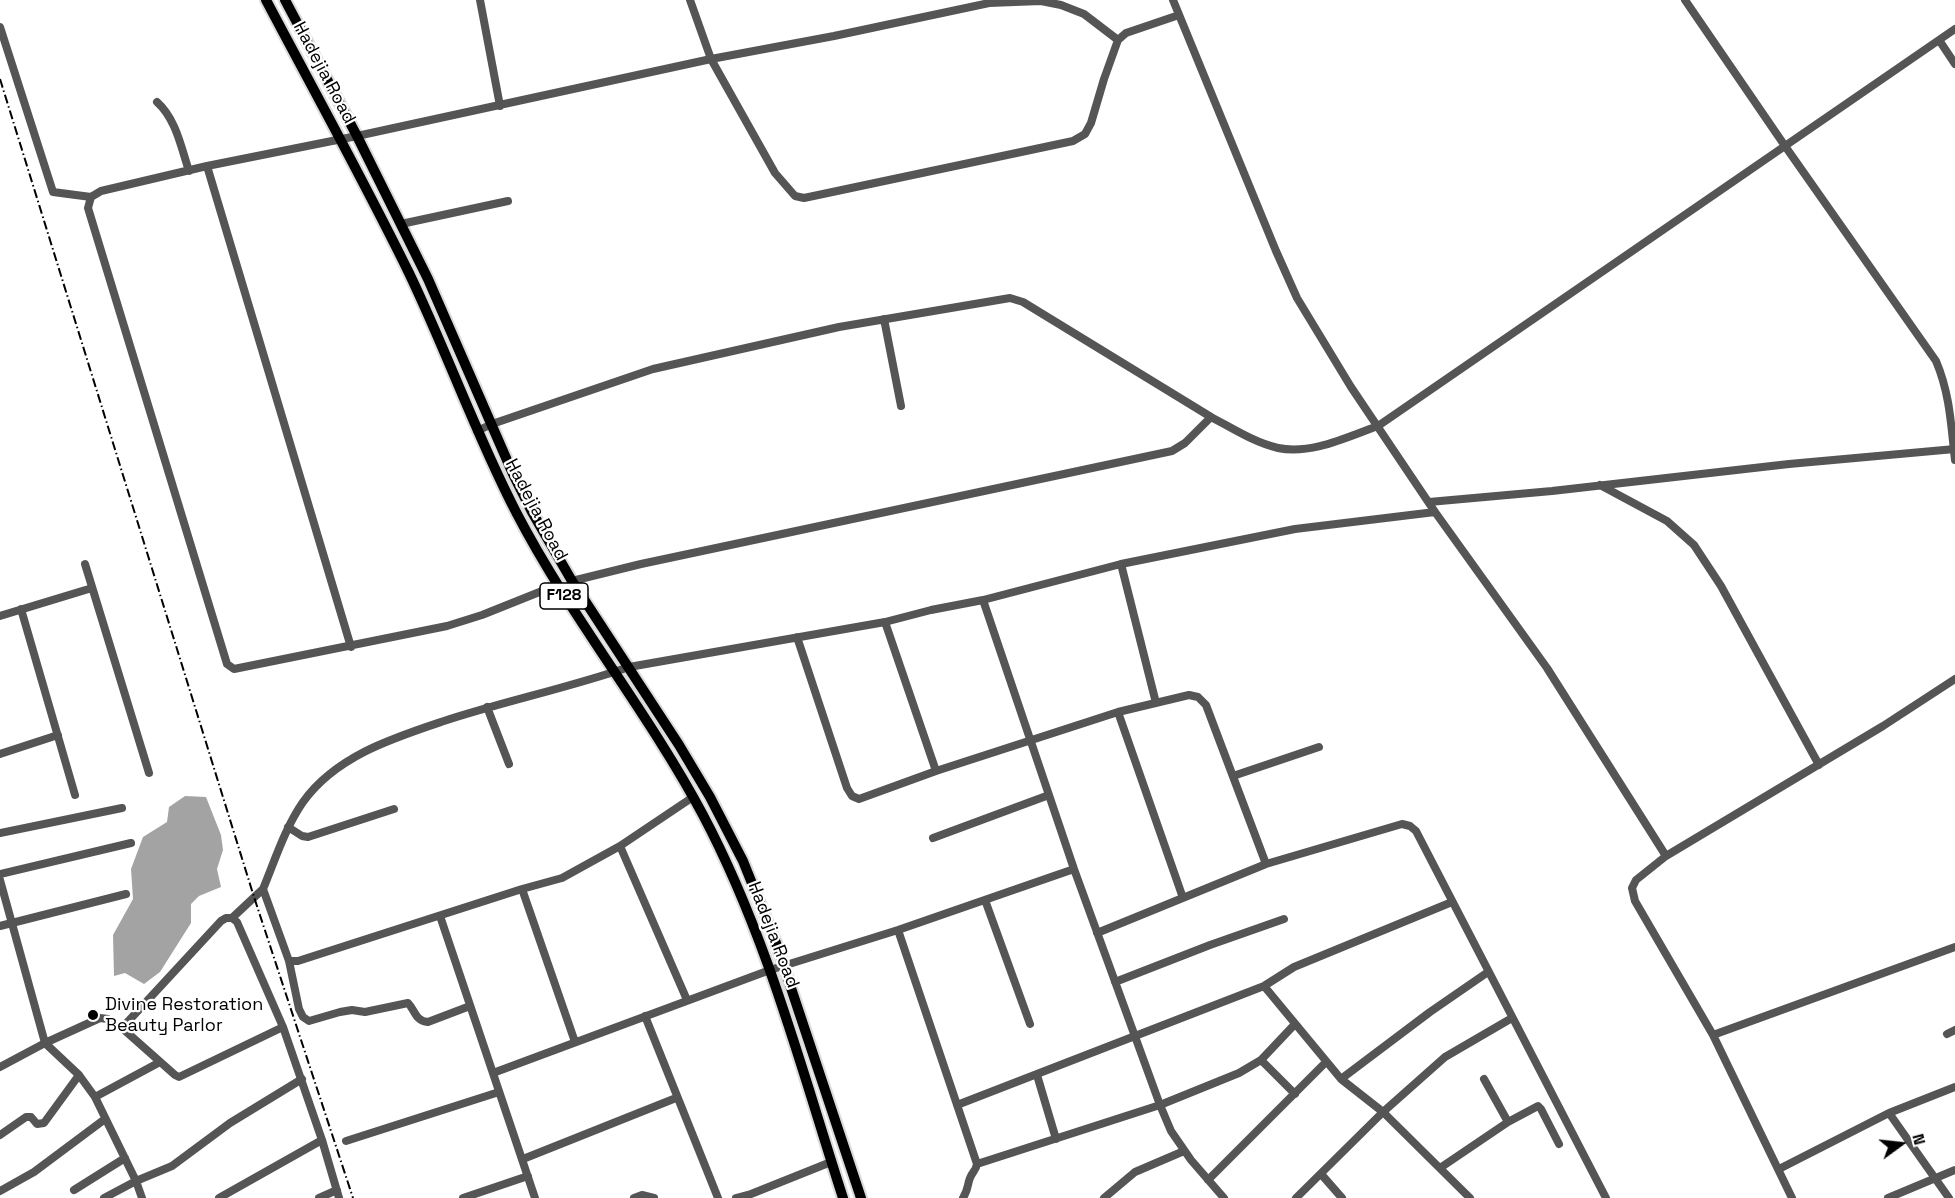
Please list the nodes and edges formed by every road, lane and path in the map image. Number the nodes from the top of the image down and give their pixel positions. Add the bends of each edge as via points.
1 (266, 0) edge
2 (285, 0) edge
3 (480, 0) edge
4 (690, 0) edge
5 (1685, 0) edge
6 (1175, 1) edge
7 (1179, 15) junction
8 (0, 27) edge
9 (1955, 29) edge
10 (1118, 40) junction
11 (1939, 40) junction
12 (711, 59) junction
13 (1955, 64) edge
14 (157, 102) dead end
15 (500, 105) junction
16 (357, 136) junction
17 (340, 140) junction
18 (1785, 146) junction
19 (207, 166) junction
20 (189, 171) junction
21 (91, 197) junction
22 (508, 201) dead end
23 (401, 224) junction
24 (884, 319) junction
25 (901, 406) dead end
26 (1211, 417) junction
27 (492, 424) junction
28 (1378, 426) junction
29 (477, 431) junction
30 (1954, 449) edge
31 (1955, 460) edge
32 (1600, 485) junction
33 (1429, 502) junction
34 (1435, 512) junction
35 (85, 564) dead end
36 (1121, 564) junction
37 (572, 581) junction
38 (557, 585) junction
39 (92, 588) junction
40 (983, 600) junction
41 (21, 609) junction
42 (0, 616) edge
43 (885, 622) junction
44 (797, 637) junction
45 (351, 646) junction
46 (629, 667) junction
47 (614, 672) junction
48 (1955, 679) edge
49 (1156, 703) junction
50 (487, 707) junction
51 (1118, 712) junction
52 (58, 735) junction
53 (1031, 741) junction
54 (1319, 747) dead end
55 (0, 754) edge
56 (509, 764) dead end
57 (1819, 765) junction
58 (936, 771) junction
59 (149, 773) dead end
60 (1233, 776) junction
61 (75, 795) dead end
62 (1049, 795) junction
63 (693, 797) junction
64 (122, 808) dead end
65 (394, 809) dead end
66 (288, 827) junction
67 (0, 833) edge
68 (933, 838) dead end
69 (130, 843) dead end
70 (620, 846) junction
71 (1666, 856) junction
72 (1266, 864) junction
73 (1074, 869) junction
74 (0, 874) edge
75 (0, 880) edge
76 (263, 889) junction
77 (522, 889) junction
78 (126, 894) dead end
79 (1183, 898) junction
80 (985, 900) junction
81 (1452, 902) junction
82 (440, 916) junction
83 (232, 918) junction
84 (1284, 919) dead end
85 (12, 923) junction
86 (0, 926) edge
87 (898, 930) junction
88 (1097, 933) junction
89 (1955, 947) edge
90 (289, 961) junction
91 (783, 965) junction
92 (770, 970) junction
93 (1488, 972) junction
94 (1115, 982) junction
95 (1264, 986) junction
96 (687, 1000) junction
97 (470, 1006) junction
98 (645, 1016) junction
99 (1512, 1018) junction
100 (1030, 1024) dead end
101 (1295, 1024) junction
102 (283, 1026) junction
103 (122, 1028) junction
104 (1134, 1035) junction
105 (1713, 1035) junction
106 (575, 1042) junction
107 (45, 1043) junction
108 (1261, 1060) junction
109 (160, 1062) junction
110 (1326, 1062) junction
111 (0, 1067) edge
112 (494, 1073) junction
113 (79, 1075) junction
114 (1037, 1075) junction
115 (302, 1079) junction
116 (1341, 1079) junction
117 (1484, 1079) dead end
118 (1955, 1087) edge
119 (499, 1092) junction
120 (1295, 1094) junction
121 (95, 1097) junction
122 (676, 1098) junction
123 (1160, 1105) junction
124 (957, 1106) junction
125 (1383, 1113) junction
126 (1889, 1113) junction
127 (105, 1119) junction
128 (1508, 1122) junction
129 (0, 1135) edge
130 (1056, 1139) junction
131 (322, 1140) junction
132 (346, 1141) dead end
133 (1559, 1144) dead end
134 (1184, 1151) junction
135 (125, 1158) junction
136 (523, 1159) junction
137 (831, 1162) junction
138 (977, 1164) junction
139 (1440, 1168) junction
140 (1779, 1169) junction
141 (1955, 1170) edge
142 (1321, 1174) junction
143 (528, 1176) junction
144 (1933, 1178) junction
145 (1208, 1180) junction
146 (136, 1181) junction
147 (74, 1190) dead end
148 (0, 1191) edge
149 (338, 1194) edge
150 (104, 1198) edge
151 (142, 1198) edge
152 (219, 1198) edge
153 (319, 1198) edge
154 (463, 1198) edge
155 (535, 1198) edge
156 (634, 1198) edge
157 (654, 1198) edge
158 (718, 1198) edge
159 (736, 1198) edge
160 (843, 1198) edge
161 (861, 1198) edge
162 (963, 1198) edge
163 (1104, 1198) edge
164 (1224, 1198) edge
165 (1296, 1198) edge
166 (1342, 1198) edge
167 (1470, 1198) edge
168 (1606, 1198) edge
169 (1792, 1198) edge
170 (1888, 1198) edge
171 (1949, 1198) edge

1 - 17 main road, Hadejia Road / F128
2 - 16 main road, Hadejia Road / F128
3 - 15 street
4 - 12 street
5 - 18 street
6 - 7 street
7 - 10 street via 1126,33
7 - 28 street via 1297,298
8 - 21 street via 53,192
9 - 11 street
10 - 12 street via 1084,14 1061,5 1016,0
10 - 12 street via 1091,123 1085,134 1073,141 804,198 795,196 775,173
11 - 13 street
11 - 18 street
12 - 15 street
14 - 20 street via 171,120
15 - 16 street
16 - 17 street
16 - 23 main road, Hadejia Road / F128
17 - 19 street
17 - 29 main road, Hadejia Road / F128 via 409,273
18 - 28 street
18 - 30 street via 1936,362 1950,404
19 - 20 street
19 - 45 street
20 - 21 street via 101,191
21 - 45 street via 88,208 227,664 234,669
22 - 23 street
23 - 27 main road, Hadejia Road / F128
24 - 25 street
24 - 26 street via 1010,298 1023,302
24 - 27 street via 653,369
26 - 28 street via 1278,448 1299,449
26 - 37 street via 1173,451
27 - 29 street
27 - 37 main road, Hadejia Road / F128 via 532,512
28 - 33 street
29 - 38 main road, Hadejia Road / F128
30 - 31 street
30 - 32 street
32 - 33 street
32 - 57 street via 1667,521 1694,545 1721,586
33 - 34 street
34 - 36 street via 1295,529
34 - 71 street via 1547,668
35 - 39 street
36 - 40 street
36 - 49 street
37 - 46 main road, Hadejia Road / F128
38 - 45 street via 447,626
38 - 47 main road, Hadejia Road / F128
39 - 41 street
39 - 59 street
40 - 43 street
40 - 53 street
41 - 42 street
41 - 52 street
43 - 44 street
43 - 58 street
44 - 46 street
44 - 58 street via 852,796 859,799
46 - 47 street
46 - 91 main road, Hadejia Road / F128 via 743,861
47 - 50 street
47 - 63 main road, Hadejia Road / F128
48 - 57 street
49 - 51 street
49 - 60 street via 1198,697 1206,705
50 - 56 street
50 - 66 street via 374,746 343,764 304,801
51 - 53 street
51 - 79 street
52 - 55 street
52 - 61 street
53 - 58 street
53 - 62 street
54 - 60 street
57 - 71 street
60 - 72 street
62 - 68 street
62 - 73 street
63 - 70 street
63 - 92 main road, Hadejia Road / F128 via 725,858
64 - 67 street
65 - 66 street via 308,837
66 - 76 street
69 - 74 street
70 - 77 street via 569,875
70 - 96 street
71 - 105 street via 1636,880 1632,888 1635,901
72 - 79 street
72 - 81 street via 1402,824 1416,831
73 - 80 street
73 - 88 street
75 - 85 street
76 - 83 street
76 - 90 street
77 - 82 street
77 - 106 street
78 - 85 street
79 - 88 street
80 - 87 street
80 - 100 street
81 - 93 street
81 - 95 street via 1294,967
82 - 90 street
82 - 97 street
83 - 102 street
83 - 103 street via 221,921
84 - 94 street
85 - 86 street
85 - 107 street
87 - 91 street
87 - 124 street
88 - 94 street
89 - 105 street
90 - 97 street via 299,1009 309,1021 340,1012 366,1012 408,1003 417,1018 428,1022
91 - 92 street
91 - 161 main road, Hadejia Road / F128
92 - 96 street
92 - 137 main road, Hadejia Road / F128
93 - 99 street
93 - 116 street
94 - 104 street
95 - 101 street
95 - 104 street
96 - 98 street
97 - 112 street
98 - 106 street
98 - 122 street
99 - 125 street via 1450,1053
99 - 168 street
101 - 108 street
101 - 110 street
102 - 109 street via 183,1076 175,1075
102 - 115 street
103 - 107 street via 100,1018
103 - 109 street
104 - 114 street
104 - 123 street
105 - 140 street
106 - 112 street
107 - 111 street
107 - 113 street
108 - 120 street
108 - 123 street
109 - 121 street
110 - 116 street
110 - 120 street
112 - 119 street
113 - 121 street
113 - 129 street via 44,1123 37,1124 26,1117
114 - 124 street
114 - 130 street
115 - 131 street
115 - 146 street via 230,1123 172,1167
116 - 125 street
117 - 128 street
118 - 126 street
119 - 132 street
119 - 136 street
120 - 145 street
121 - 127 street
122 - 136 street
122 - 158 street
123 - 130 street
123 - 134 street
124 - 138 street
125 - 139 street
125 - 142 street
126 - 140 street
126 - 144 street
127 - 135 street
127 - 148 street via 34,1172
128 - 133 street via 1538,1106
128 - 139 street
130 - 138 street
131 - 149 street
131 - 152 street
134 - 145 street
134 - 163 street via 1135,1172
135 - 146 street
135 - 147 street
136 - 143 street
137 - 159 street
137 - 160 main road, Hadejia Road / F128
138 - 162 street
139 - 167 street
140 - 169 street
141 - 144 street
142 - 165 street
142 - 166 street
143 - 154 street
143 - 155 street
144 - 170 street
144 - 171 street
145 - 164 street
146 - 150 street
146 - 151 street
149 - 153 street
156 - 157 street

